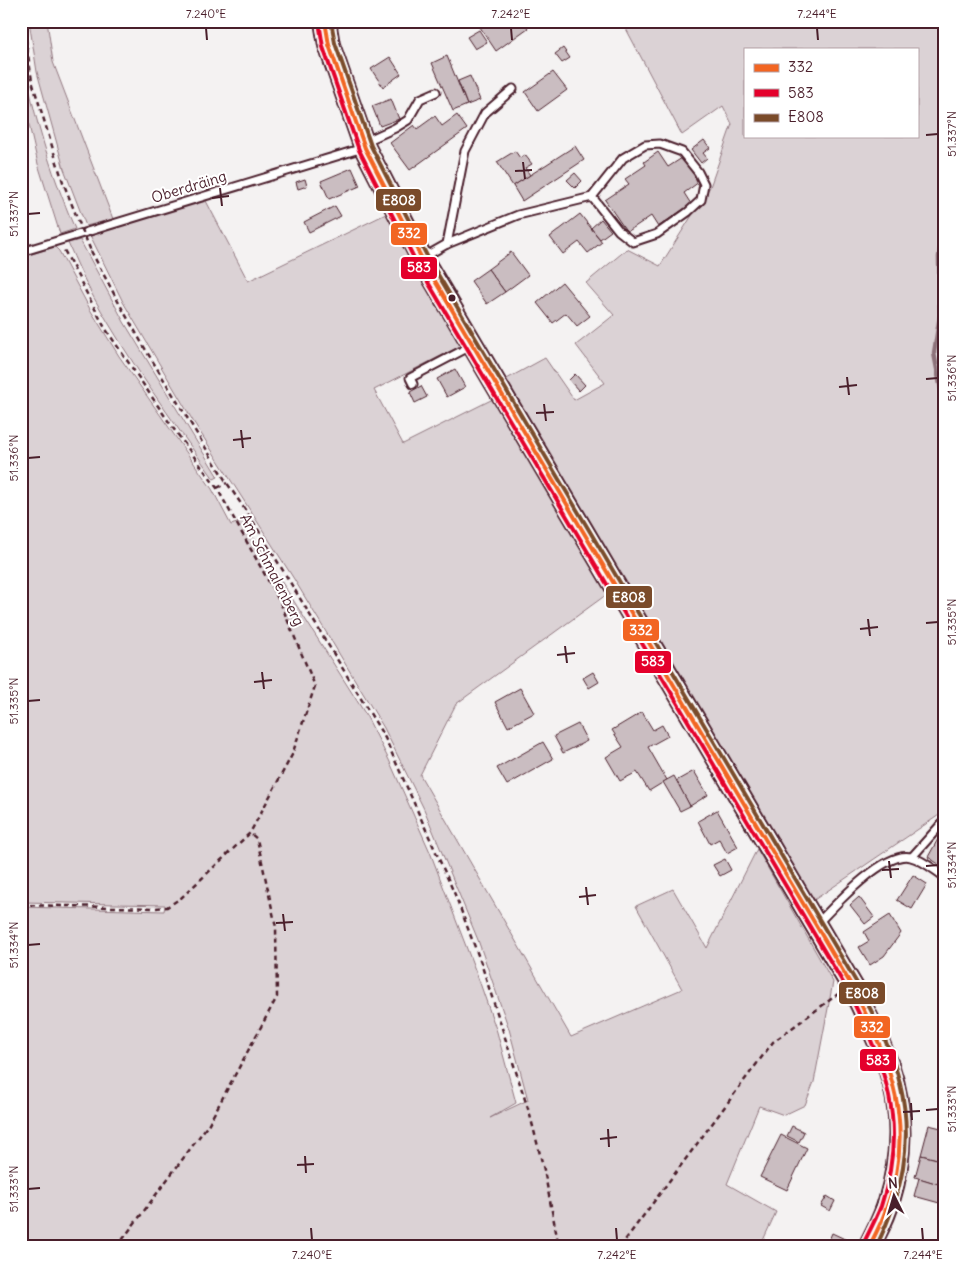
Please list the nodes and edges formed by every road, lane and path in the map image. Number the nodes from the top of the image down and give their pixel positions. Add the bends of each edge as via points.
1 (23, 21) edge
2 (325, 21) edge
3 (513, 89) dead end
4 (436, 92) dead end
5 (364, 145) junction
6 (592, 197) junction
7 (59, 240) junction
8 (448, 244) junction
9 (21, 252) edge
10 (422, 259) junction
11 (473, 345) junction
12 (413, 384) dead end
13 (227, 483) junction
14 (217, 488) junction
15 (945, 820) edge
16 (250, 833) junction
17 (912, 858) junction
18 (945, 876) edge
19 (21, 905) edge
20 (816, 925) junction
21 (853, 988) junction
22 (117, 1247) edge
23 (559, 1247) edge
24 (620, 1247) edge
25 (868, 1247) edge

1 - 13 path, bridge via 32,81 63,182 91,251 147,352
2 - 5 main road via 329,45
3 - 8 lane via 485,113 465,151
4 - 5 lane, Oberdräing via 420,99 408,120
5 - 7 lane, Oberdräing
5 - 10 main road
6 - 6 lane via 619,231 633,242 657,234 688,212 701,200 704,184 682,152 660,144 644,145 623,158
6 - 8 lane via 518,215
7 - 9 lane, Oberdräing
7 - 14 path, Am Schmalenberg via 104,328
8 - 10 lane
10 - 11 main road
11 - 12 lane via 410,378
11 - 20 main road
13 - 14 path
13 - 23 path via 384,738 456,897 530,1115
14 - 16 path, Am Schmalenberg via 280,602 315,686 292,755
15 - 17 lane
16 - 19 path, Am Schmalenberg via 182,898 166,907
16 - 22 path via 257,840 276,927 277,997 208,1125
17 - 18 lane
17 - 20 lane via 894,858 871,873
20 - 21 main road
21 - 24 path via 840,992 773,1042
21 - 25 main road via 890,1070 899,1114 899,1156 889,1202

